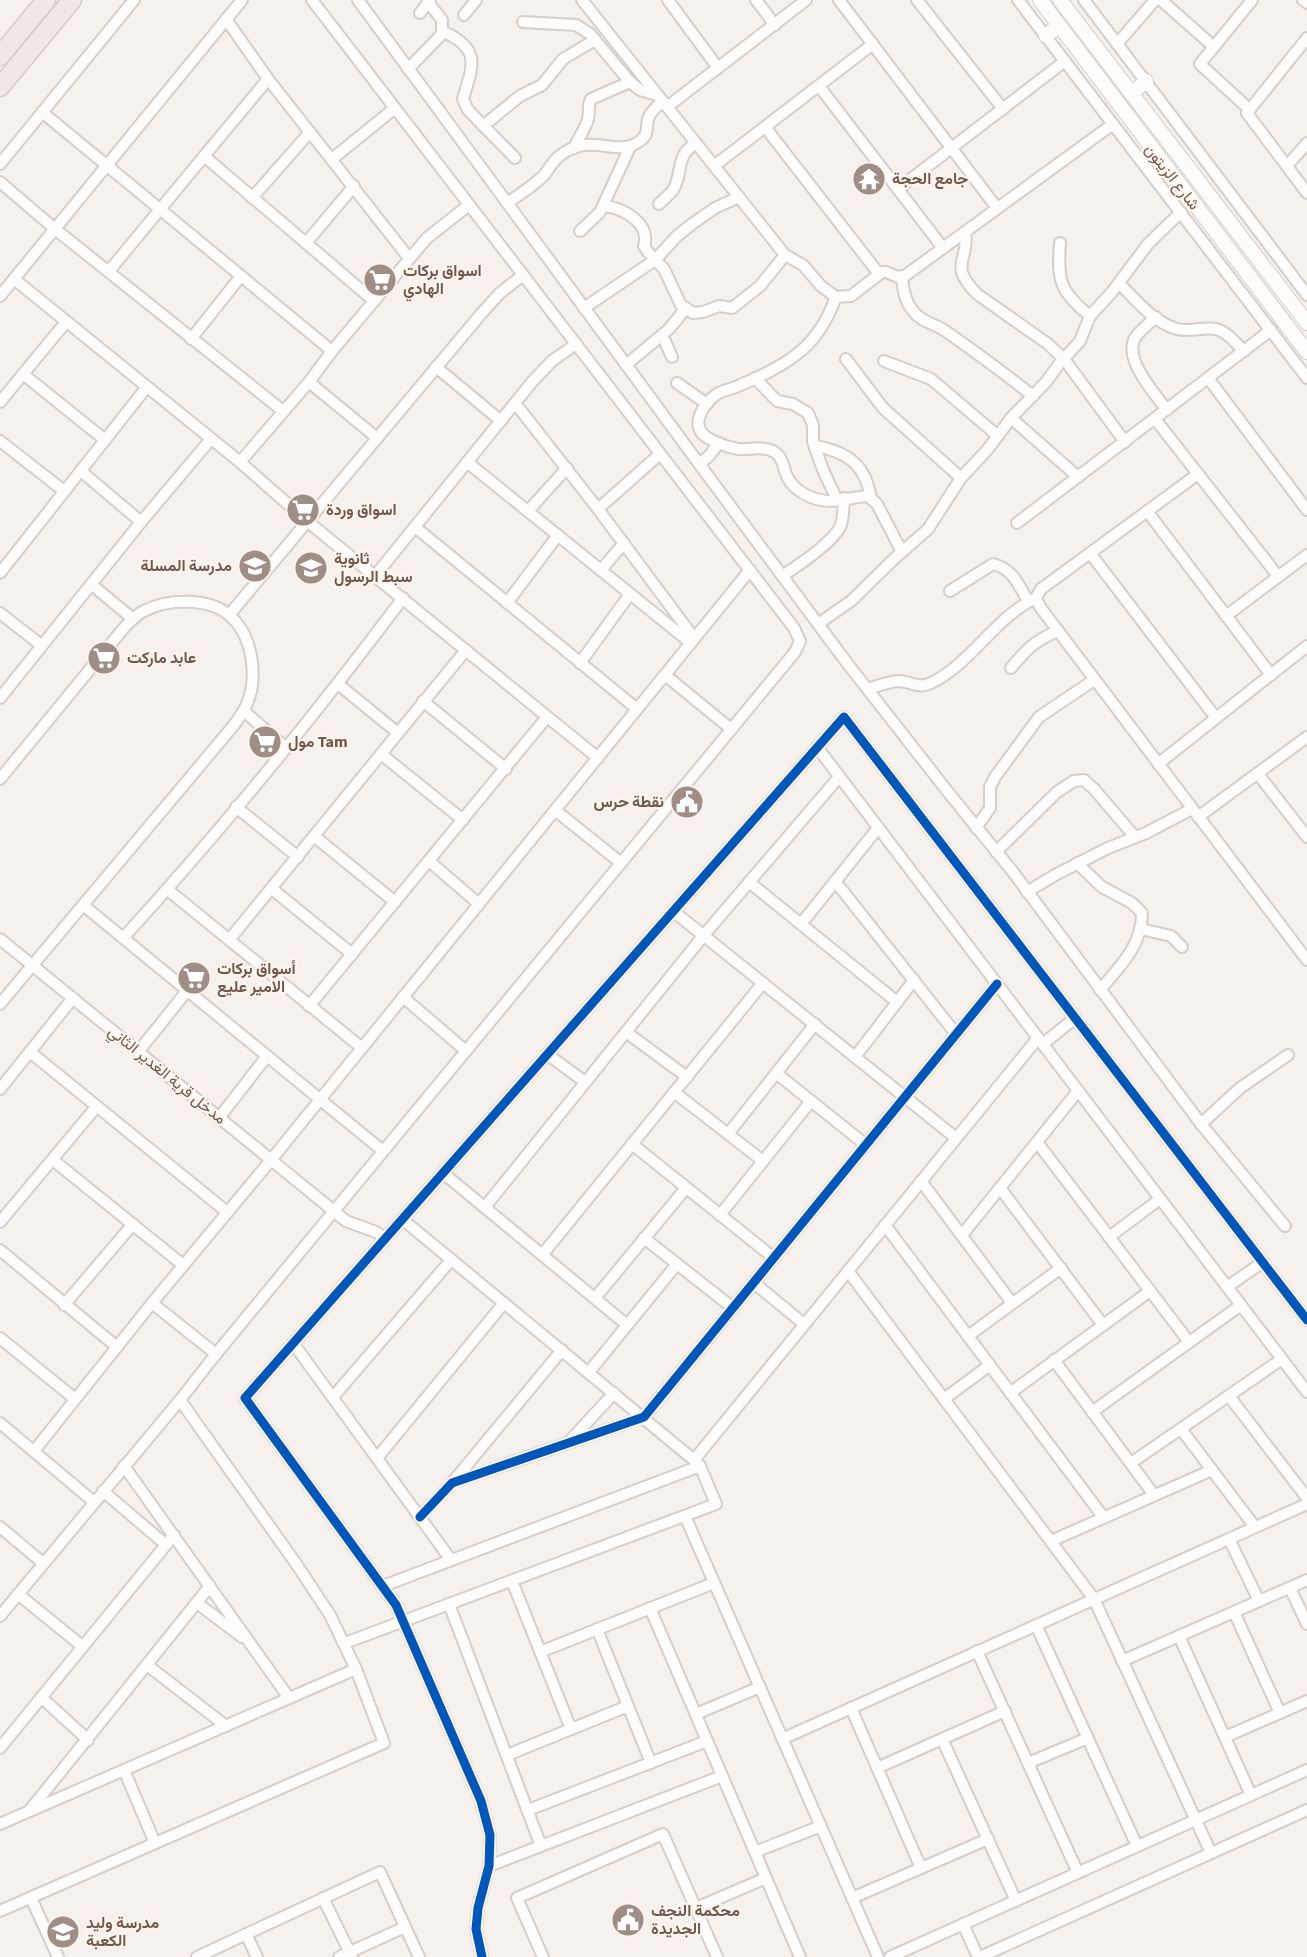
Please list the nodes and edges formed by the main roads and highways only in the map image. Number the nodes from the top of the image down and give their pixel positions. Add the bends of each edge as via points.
1 (46, 0) edge
2 (72, 0) edge
3 (1040, 0) edge
4 (1068, 3) edge
5 (1059, 25) junction
6 (1046, 36) road end
7 (1, 53) edge
8 (1146, 81) road end
9 (0, 87) edge
10 (1131, 94) junction
11 (1307, 323) edge
12 (1307, 352) edge

1 - 7 highway
2 - 9 highway
3 - 5 main road, شارع الزيتون
4 - 10 main road, شارع الزيتون
5 - 6 main road
5 - 12 main road, شارع الزيتون
8 - 10 main road
10 - 11 main road, شارع الزيتون

